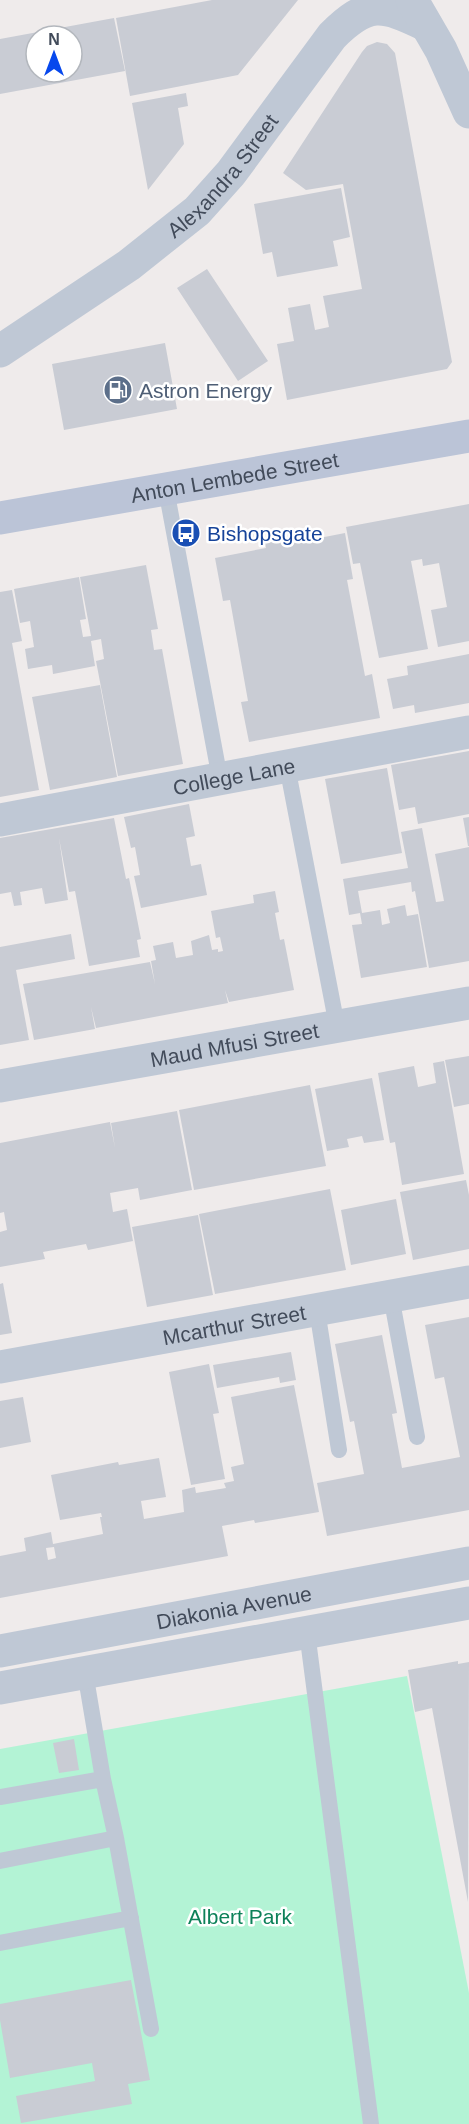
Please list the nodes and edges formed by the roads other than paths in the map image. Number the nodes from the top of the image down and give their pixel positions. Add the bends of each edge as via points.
1 (419, 12) edge
2 (469, 112) edge
3 (0, 351) edge
4 (469, 436) edge
5 (166, 489) junction
6 (0, 518) edge
7 (469, 732) edge
8 (287, 766) junction
9 (220, 779) junction
10 (0, 820) edge
11 (469, 1003) edge
12 (337, 1026) junction
13 (0, 1086) edge
14 (469, 1282) edge
15 (391, 1296) junction
16 (316, 1310) junction
17 (0, 1367) edge
18 (417, 1437) dead end
19 (339, 1450) dead end
20 (460, 1565) edge
21 (265, 1602) junction
22 (463, 1604) edge
23 (307, 1632) junction
24 (271, 1639) junction
25 (0, 1651) edge
26 (85, 1672) junction
27 (0, 1688) edge
28 (103, 1779) junction
29 (0, 1797) edge
30 (116, 1838) junction
31 (0, 1861) edge
32 (131, 1918) junction
33 (0, 1943) edge
34 (151, 2029) dead end
35 (371, 2124) edge

1 - 2 street
1 - 3 street, Alexandra Street via 378,7 347,19 231,173 197,211 129,265
4 - 5 main road, Anton Lembede Street
5 - 6 main road, Anton Lembede Street
5 - 9 lane
7 - 8 street, College Lane
8 - 9 street, College Lane
8 - 12 lane
9 - 10 street, College Lane
11 - 12 street, Maud Mfusi Street
12 - 13 street, Maud Mfusi Street
14 - 15 street, Mcarthur Street
15 - 16 street, Mcarthur Street
15 - 18 lane
16 - 17 street, Mcarthur Street
16 - 19 lane
20 - 21 street, Diakonia Avenue
20 - 22 street
21 - 24 street
21 - 25 street, Diakonia Avenue
22 - 23 street, Diakonia Avenue
23 - 24 street, Diakonia Avenue
23 - 35 lane
24 - 26 street, Diakonia Avenue
26 - 27 street, Diakonia Avenue
26 - 28 lane
28 - 29 lane
28 - 30 lane
30 - 31 lane
30 - 32 lane
32 - 33 lane
32 - 34 lane

